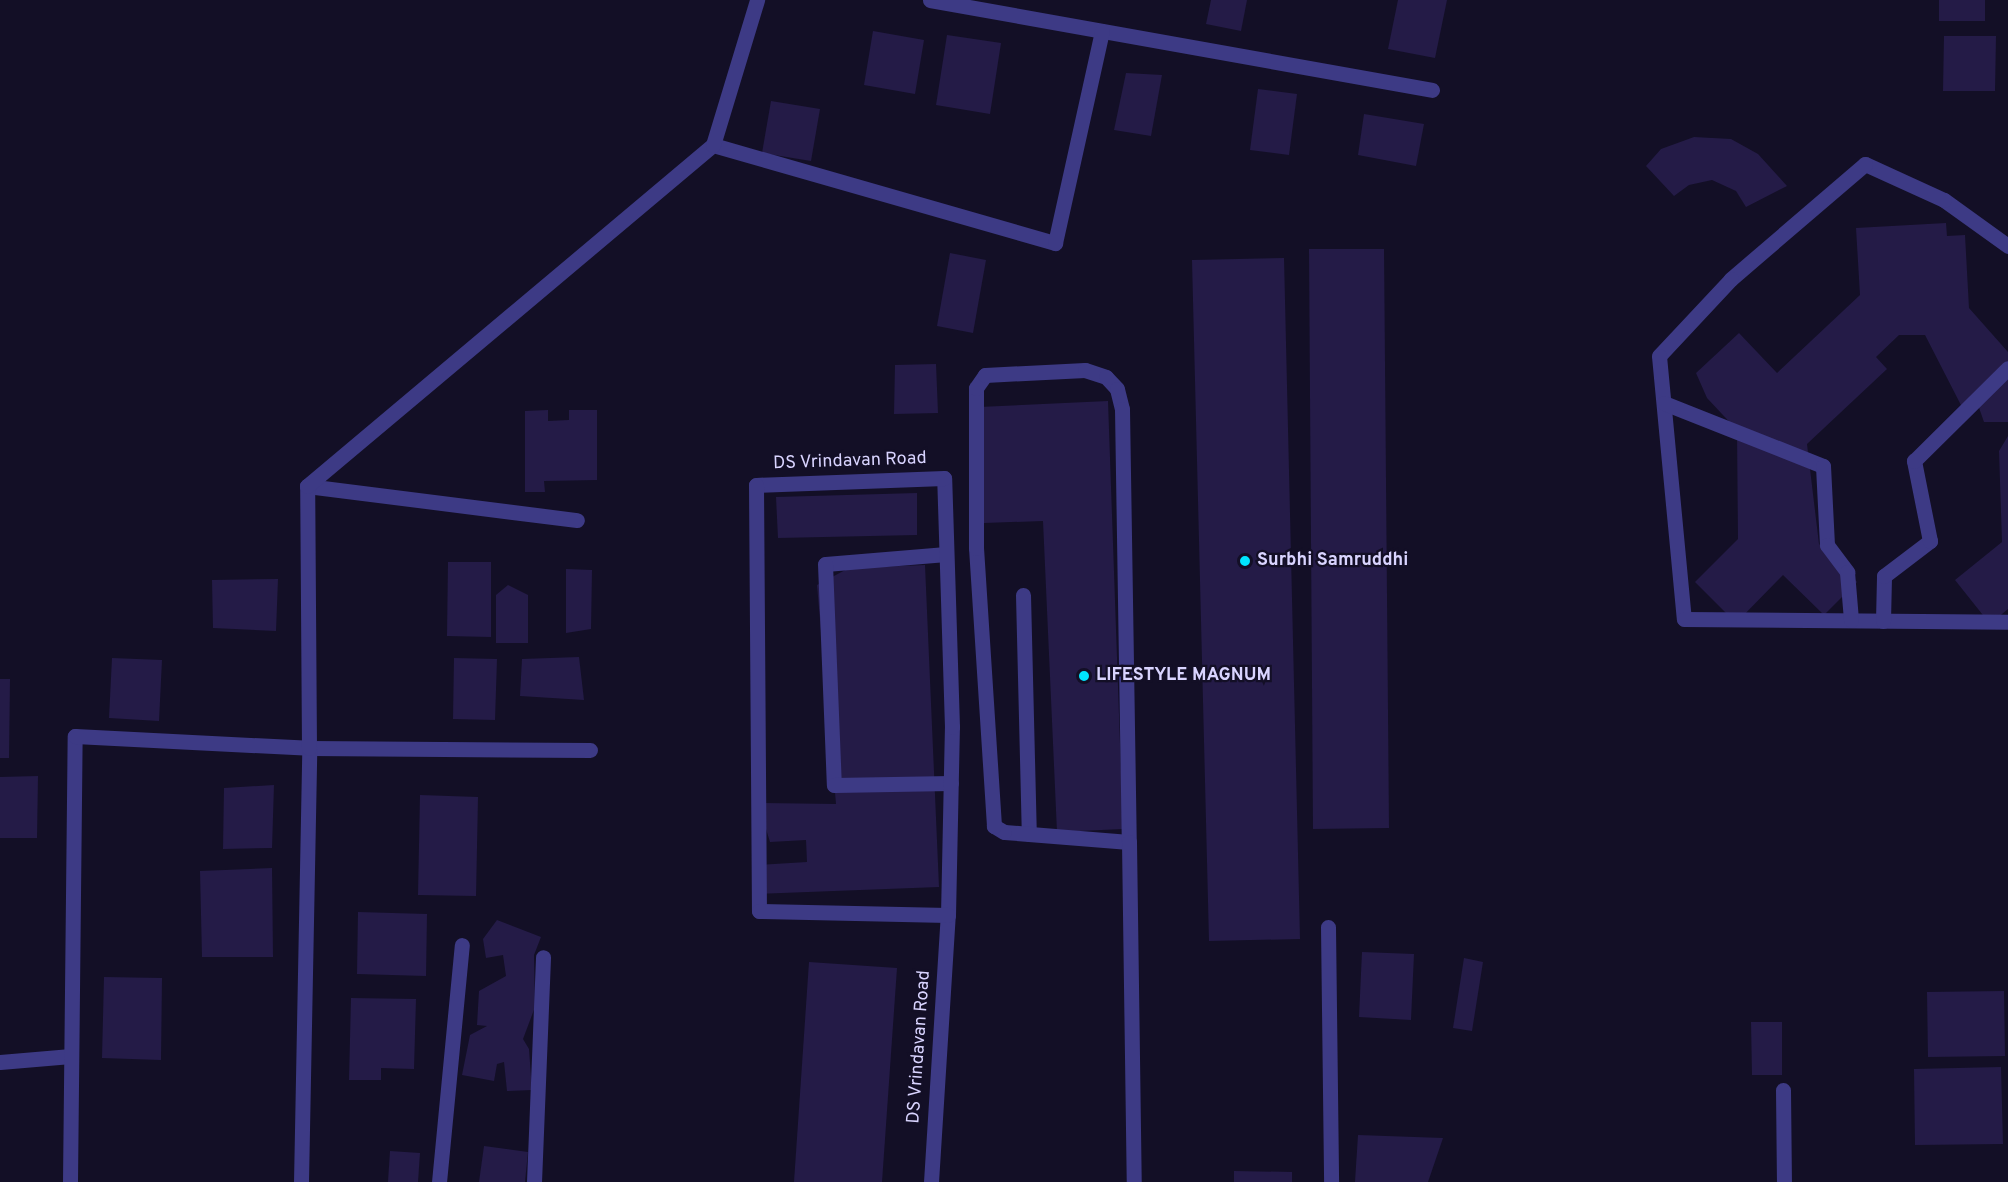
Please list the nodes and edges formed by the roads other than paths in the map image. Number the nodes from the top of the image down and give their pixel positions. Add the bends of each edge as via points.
1 (757, 0) edge
2 (930, 0) edge
3 (1102, 31) junction
4 (1432, 90) dead end
5 (713, 145) junction
6 (2008, 246) edge
7 (2008, 368) edge
8 (1664, 403) junction
9 (307, 486) junction
10 (577, 520) dead end
11 (946, 554) junction
12 (1023, 595) dead end
13 (1851, 620) junction
14 (1883, 621) junction
15 (2008, 622) edge
16 (309, 748) junction
17 (590, 750) dead end
18 (951, 783) junction
19 (1029, 834) junction
20 (1129, 842) junction
21 (948, 915) junction
22 (1328, 927) dead end
23 (462, 945) dead end
24 (543, 957) dead end
25 (72, 1056) junction
26 (0, 1062) edge
27 (1783, 1090) dead end
28 (70, 1182) edge
29 (301, 1182) edge
30 (439, 1182) edge
31 (534, 1182) edge
32 (931, 1182) edge
33 (1134, 1182) edge
34 (1330, 1182) edge
35 (1784, 1182) edge

1 - 5 street
2 - 3 street
3 - 4 street
3 - 5 street via 1055,243
5 - 9 street
6 - 8 street via 1944,200 1865,164 1731,279 1659,356
7 - 14 street via 1914,461 1930,541 1884,576
8 - 13 street via 1823,466 1827,545 1847,572
8 - 13 street via 1684,619
9 - 10 street
9 - 16 street
11 - 18 street, DS Vrindavan Road
11 - 18 street via 825,564 834,785
11 - 21 street, DS Vrindavan Road via 944,478 756,485 759,910
12 - 19 street
13 - 14 street
14 - 15 street
16 - 17 street
16 - 25 street via 75,736
16 - 29 street
18 - 21 street, DS Vrindavan Road
19 - 20 street
19 - 20 street via 998,831 992,819 976,548 976,388 985,375 1085,370 1106,377 1117,389 1122,409
20 - 33 street
21 - 32 street, DS Vrindavan Road
22 - 34 street
23 - 30 street
24 - 31 street
25 - 26 street
25 - 28 street
27 - 35 street

